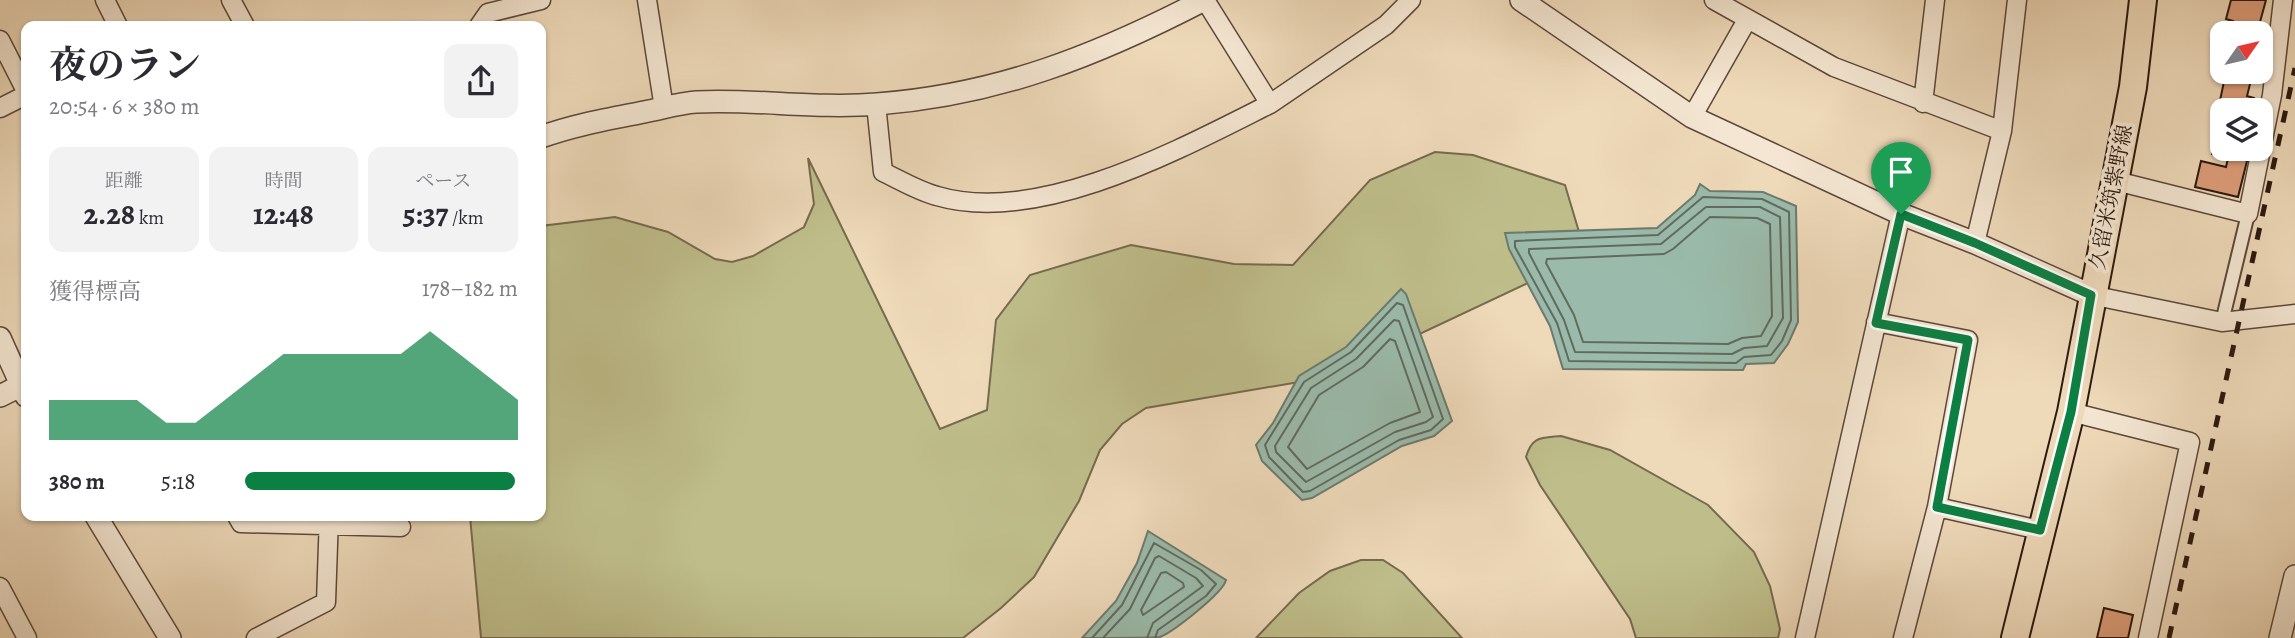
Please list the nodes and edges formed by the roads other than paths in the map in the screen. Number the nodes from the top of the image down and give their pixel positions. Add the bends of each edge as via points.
1 (105, 0) edge
2 (232, 0) edge
3 (541, 0) edge
4 (648, 0) edge
5 (1205, 0) edge
6 (1411, 0) edge
7 (1521, 0) edge
8 (1714, 0) edge
9 (1936, 0) edge
10 (2017, 0) edge
11 (2143, 0) edge
12 (2283, 0) edge
13 (1747, 20) junction
14 (116, 21) edge
15 (242, 21) edge
16 (482, 21) edge
17 (0, 40) edge
18 (21, 83) edge
19 (21, 96) edge
20 (1923, 103) junction
21 (876, 104) junction
22 (1270, 104) junction
23 (0, 108) edge
24 (664, 108) junction
25 (1692, 117) junction
26 (2002, 131) junction
27 (546, 135) edge
28 (2116, 181) junction
29 (1901, 214) junction
30 (2248, 214) junction
31 (1975, 243) junction
32 (2091, 295) junction
33 (2295, 314) edge
34 (2222, 322) junction
35 (1876, 323) junction
36 (0, 338) edge
37 (21, 382) edge
38 (21, 389) edge
39 (0, 396) edge
40 (2071, 412) junction
41 (1937, 507) junction
42 (99, 521) edge
43 (239, 521) edge
44 (329, 521) edge
45 (401, 527) dead end
46 (2040, 530) junction
47 (2295, 576) edge
48 (0, 587) edge
49 (27, 638) edge
50 (170, 638) edge
51 (256, 638) edge
52 (1805, 638) edge
53 (1903, 638) edge
54 (2015, 638) edge
55 (2147, 638) edge
56 (2280, 638) edge

1 - 14 street
2 - 15 street
3 - 16 street via 488,13
4 - 24 street
5 - 21 street via 1134,36 1020,80
5 - 22 street
6 - 22 street via 1386,24
7 - 25 street
8 - 13 street
9 - 20 street
10 - 26 street
11 - 28 main road, 久留米筑紫野線
12 - 30 street via 2272,95
13 - 20 street via 1834,67
13 - 25 street
17 - 18 street
19 - 23 street
20 - 26 street
21 - 22 street via 883,172 937,196 1004,202 1115,175
21 - 24 street via 694,102
24 - 27 street
25 - 29 street
26 - 31 street
28 - 30 street
28 - 32 main road, 久留米筑紫野線
29 - 31 street
29 - 35 street
30 - 34 street
31 - 32 street
32 - 34 street
32 - 40 main road, 久留米筑紫野線
33 - 34 street
35 - 41 street via 1968,340
35 - 52 street
36 - 37 street
38 - 39 street
40 - 46 main road, 久留米筑紫野線
40 - 55 street via 2190,442
41 - 46 street
41 - 53 street
42 - 50 street
43 - 44 street
44 - 45 street
44 - 51 street via 326,602
46 - 54 main road, 久留米筑紫野線
47 - 56 street
48 - 49 street

